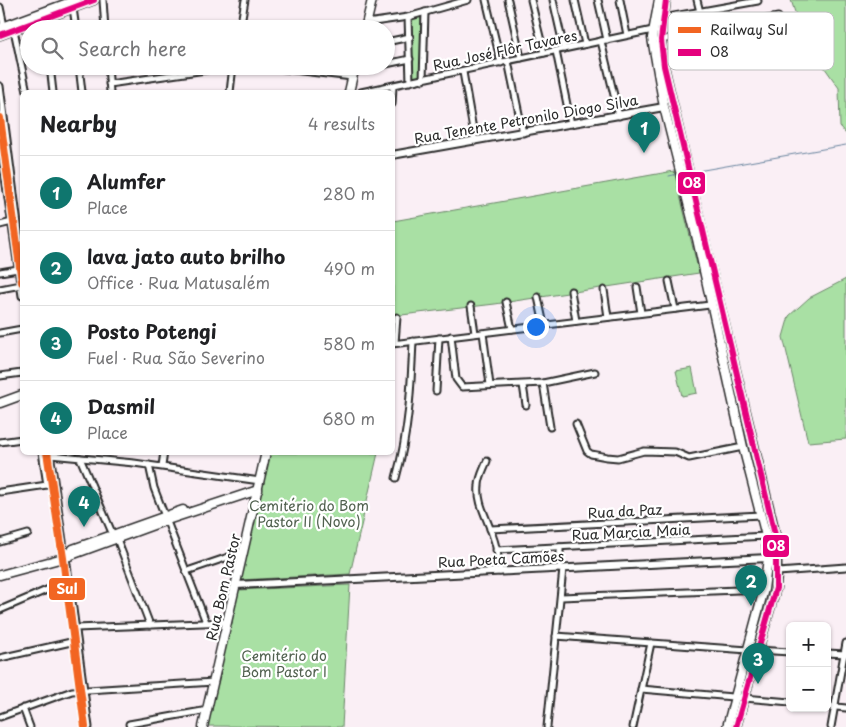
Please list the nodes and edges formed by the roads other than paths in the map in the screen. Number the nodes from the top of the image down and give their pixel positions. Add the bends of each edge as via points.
1 (94, 0) edge
2 (103, 0) edge
3 (245, 0) edge
4 (372, 0) edge
5 (468, 0) edge
6 (486, 0) edge
7 (508, 0) edge
8 (531, 0) edge
9 (553, 0) edge
10 (575, 0) edge
11 (598, 0) edge
12 (620, 0) edge
13 (659, 0) edge
14 (666, 0) edge
15 (697, 0) edge
16 (758, 1) edge
17 (731, 3) edge
18 (75, 4) edge
19 (0, 7) edge
20 (425, 12) junction
21 (700, 12) joint
22 (408, 17) junction
23 (668, 17) edge
24 (664, 18) junction
25 (37, 19) joint
26 (33, 20) edge
27 (76, 20) edge
28 (104, 20) edge
29 (242, 20) edge
30 (367, 20) edge
31 (394, 20) edge
32 (20, 23) edge
33 (2, 27) edge
34 (20, 27) edge
35 (14, 30) junction
36 (653, 30) junction
37 (0, 35) edge
38 (627, 35) junction
39 (410, 37) junction
40 (668, 39) edge
41 (395, 40) edge
42 (604, 40) junction
43 (661, 40) junction
44 (585, 44) junction
45 (564, 49) junction
46 (556, 51) junction
47 (544, 53) junction
48 (521, 58) junction
49 (20, 59) edge
50 (410, 59) junction
51 (508, 61) junction
52 (395, 62) edge
53 (501, 63) junction
54 (463, 72) junction
55 (23, 75) edge
56 (51, 75) edge
57 (81, 75) edge
58 (108, 75) edge
59 (171, 75) edge
60 (232, 75) edge
61 (353, 75) edge
62 (423, 80) junction
63 (410, 82) junction
64 (109, 84) junction
65 (0, 86) edge
66 (393, 86) junction
67 (27, 90) edge
68 (53, 90) edge
69 (82, 90) edge
70 (110, 90) edge
71 (230, 90) edge
72 (349, 90) edge
73 (372, 90) edge
74 (393, 90) edge
75 (664, 107) junction
76 (619, 116) junction
77 (571, 124) junction
78 (523, 133) junction
79 (475, 141) junction
80 (0, 143) edge
81 (395, 155) edge
82 (17, 223) edge
83 (0, 225) edge
84 (18, 269) junction
85 (0, 272) edge
86 (20, 280) edge
87 (669, 281) dead end
88 (20, 285) edge
89 (637, 287) dead end
90 (0, 290) edge
91 (604, 290) dead end
92 (571, 291) dead end
93 (538, 297) dead end
94 (506, 302) dead end
95 (710, 305) junction
96 (471, 306) dead end
97 (675, 309) junction
98 (641, 313) junction
99 (397, 317) dead end
100 (608, 317) junction
101 (576, 321) junction
102 (544, 325) junction
103 (20, 329) edge
104 (512, 329) junction
105 (0, 333) edge
106 (475, 333) junction
107 (483, 333) junction
108 (395, 334) edge
109 (452, 336) junction
110 (439, 338) junction
111 (413, 341) junction
112 (395, 343) edge
113 (594, 372) dead end
114 (20, 373) edge
115 (0, 376) edge
116 (543, 383) junction
117 (490, 385) junction
118 (523, 385) junction
119 (436, 391) dead end
120 (20, 396) edge
121 (0, 403) edge
122 (526, 405) dead end
123 (576, 424) dead end
124 (550, 427) dead end
125 (20, 439) edge
126 (0, 442) edge
127 (743, 447) junction
128 (42, 455) edge
129 (50, 455) edge
130 (58, 455) edge
131 (102, 455) edge
132 (164, 455) edge
133 (265, 455) edge
134 (80, 458) junction
135 (103, 460) junction
136 (487, 461) dead end
137 (149, 465) junction
138 (162, 466) junction
139 (761, 475) junction
140 (751, 476) junction
141 (396, 478) dead end
142 (259, 485) junction
143 (0, 492) edge
144 (761, 514) junction
145 (167, 518) junction
146 (490, 529) junction
147 (28, 534) dead end
148 (766, 536) junction
149 (115, 537) junction
150 (0, 542) edge
151 (560, 547) junction
152 (496, 550) junction
153 (73, 552) junction
154 (244, 552) junction
155 (768, 558) junction
156 (846, 566) edge
157 (561, 569) junction
158 (187, 571) junction
159 (500, 572) junction
160 (778, 572) junction
161 (0, 576) edge
162 (63, 583) dead end
163 (236, 585) junction
164 (764, 589) junction
165 (561, 598) junction
166 (0, 610) edge
167 (206, 622) junction
168 (228, 622) junction
169 (150, 625) junction
170 (76, 628) junction
171 (556, 636) junction
172 (71, 642) dead end
173 (652, 642) junction
174 (846, 643) edge
175 (748, 650) junction
176 (757, 650) junction
177 (786, 652) edge
178 (831, 653) edge
179 (845, 654) edge
180 (0, 658) edge
181 (214, 682) junction
182 (85, 690) junction
183 (641, 690) junction
184 (735, 698) junction
185 (744, 698) junction
186 (786, 702) edge
187 (831, 706) edge
188 (835, 707) junction
189 (24, 708) junction
190 (846, 708) edge
191 (208, 710) junction
192 (0, 717) edge
193 (130, 726) edge
194 (30, 727) edge
195 (89, 727) edge
196 (204, 727) edge
197 (547, 727) edge
198 (632, 727) edge
199 (727, 727) edge
200 (736, 727) edge
201 (831, 727) edge

1 - 18 main road
2 - 28 street
3 - 29 street
4 - 30 main road
5 - 20 street
6 - 53 street
7 - 48 street
8 - 47 street
9 - 45 street
10 - 44 street
11 - 42 street
12 - 38 street
13 - 36 main road
14 - 24 main road
15 - 21 street
16 - 17 street
17 - 21 street
18 - 25 main road
18 - 27 street
19 - 33 street
20 - 22 street
20 - 62 street
22 - 31 street
22 - 39 street
23 - 24 street
24 - 43 main road
25 - 26 main road
32 - 33 main road
34 - 35 main road
35 - 37 main road
35 - 49 street
36 - 38 street, Rua José Flôr Tavares
36 - 75 main road
38 - 42 street, Rua José Flôr Tavares
39 - 41 street
39 - 50 street
40 - 43 street
42 - 44 street, Rua José Flôr Tavares
42 - 76 street
43 - 139 main road via 664,66
44 - 45 street, Rua José Flôr Tavares
45 - 46 street, Rua José Flôr Tavares
46 - 47 street, Rua José Flôr Tavares
46 - 77 street
47 - 48 street, Rua José Flôr Tavares
48 - 51 street, Rua José Flôr Tavares
50 - 52 street
50 - 63 street
51 - 53 street, Rua José Flôr Tavares
51 - 78 street
53 - 54 street, Rua José Flôr Tavares
54 - 62 street, Rua José Flôr Tavares
54 - 79 street
55 - 67 street
56 - 68 street
57 - 69 street
58 - 64 street
59 - 64 street
60 - 71 street
61 - 72 main road
62 - 63 street, Rua José Flôr Tavares
63 - 66 street, Rua José Flôr Tavares
64 - 70 street
65 - 82 street
66 - 73 street, Rua José Flôr Tavares
66 - 74 street
75 - 76 street, Rua Tenente Petronilo Diogo Silva
75 - 95 main road
76 - 77 street, Rua Tenente Petronilo Diogo Silva
77 - 78 street, Rua Tenente Petronilo Diogo Silva
78 - 79 street, Rua Tenente Petronilo Diogo Silva
79 - 81 street, Rua Tenente Petronilo Diogo Silva
80 - 82 street
82 - 83 street
82 - 84 street
84 - 85 street
84 - 86 street
87 - 97 street
88 - 90 street
89 - 98 street
91 - 100 street
92 - 101 street
93 - 102 street
94 - 104 street
95 - 97 street
95 - 127 main road
96 - 106 street
97 - 98 street
98 - 100 street
99 - 108 street
100 - 101 street
101 - 102 street
102 - 104 street
103 - 105 street
104 - 107 street
106 - 107 street
106 - 109 street
107 - 117 street
109 - 110 street
109 - 117 street via 458,384 466,387
110 - 111 street
110 - 119 street
111 - 112 street
111 - 141 street via 409,415
113 - 116 street
114 - 115 street
116 - 118 street
116 - 124 street
117 - 118 street
118 - 122 street
120 - 121 main road
123 - 127 street via 587,451 608,458 644,451 676,452 690,458
125 - 126 street
127 - 140 main road
128 - 143 street via 47,485
129 - 153 street via 64,548
130 - 134 street
131 - 135 street
132 - 138 street
133 - 142 main road, Rua Bom Pastor
134 - 135 street
134 - 149 street
135 - 137 street
136 - 146 street via 480,478 479,494
137 - 138 street
137 - 145 street via 154,488
138 - 142 street
139 - 140 main road
139 - 160 main road via 775,532
140 - 144 main road
142 - 145 main road
142 - 154 main road, Rua Bom Pastor
144 - 146 street, Rua da Paz
144 - 148 main road
145 - 149 main road
145 - 158 street
146 - 152 street
147 - 150 street
148 - 151 street, Rua Marcia Maia
148 - 155 main road
149 - 153 main road
149 - 169 street
151 - 152 street, Rua Marcia Maia
151 - 157 street
152 - 159 street
153 - 161 main road
153 - 170 street
154 - 158 street
154 - 163 main road, Rua Bom Pastor
155 - 157 street, Rua Poeta Camões
155 - 164 main road
156 - 160 street
157 - 159 street, Rua Poeta Camões
157 - 165 street
158 - 167 street
159 - 163 street, Rua Poeta Camões
160 - 176 main road
162 - 166 street
163 - 168 main road, Rua Bom Pastor
164 - 165 street
164 - 175 main road
165 - 171 street
167 - 168 street
167 - 169 street
168 - 181 main road, Rua Bom Pastor
169 - 170 street
170 - 182 street
171 - 173 street
171 - 197 street
172 - 180 street
173 - 175 street
173 - 183 street
174 - 179 street
175 - 184 main road
176 - 177 street
176 - 185 main road
178 - 179 street
179 - 188 street
181 - 182 street
181 - 191 main road, Rua Bom Pastor
182 - 189 street via 72,691
182 - 195 street
183 - 184 street
183 - 198 street
184 - 185 street
184 - 199 main road
185 - 186 street
185 - 200 main road
187 - 188 street
188 - 190 street
188 - 201 street
189 - 192 street
189 - 194 street
191 - 193 street
191 - 196 main road, Rua Bom Pastor

